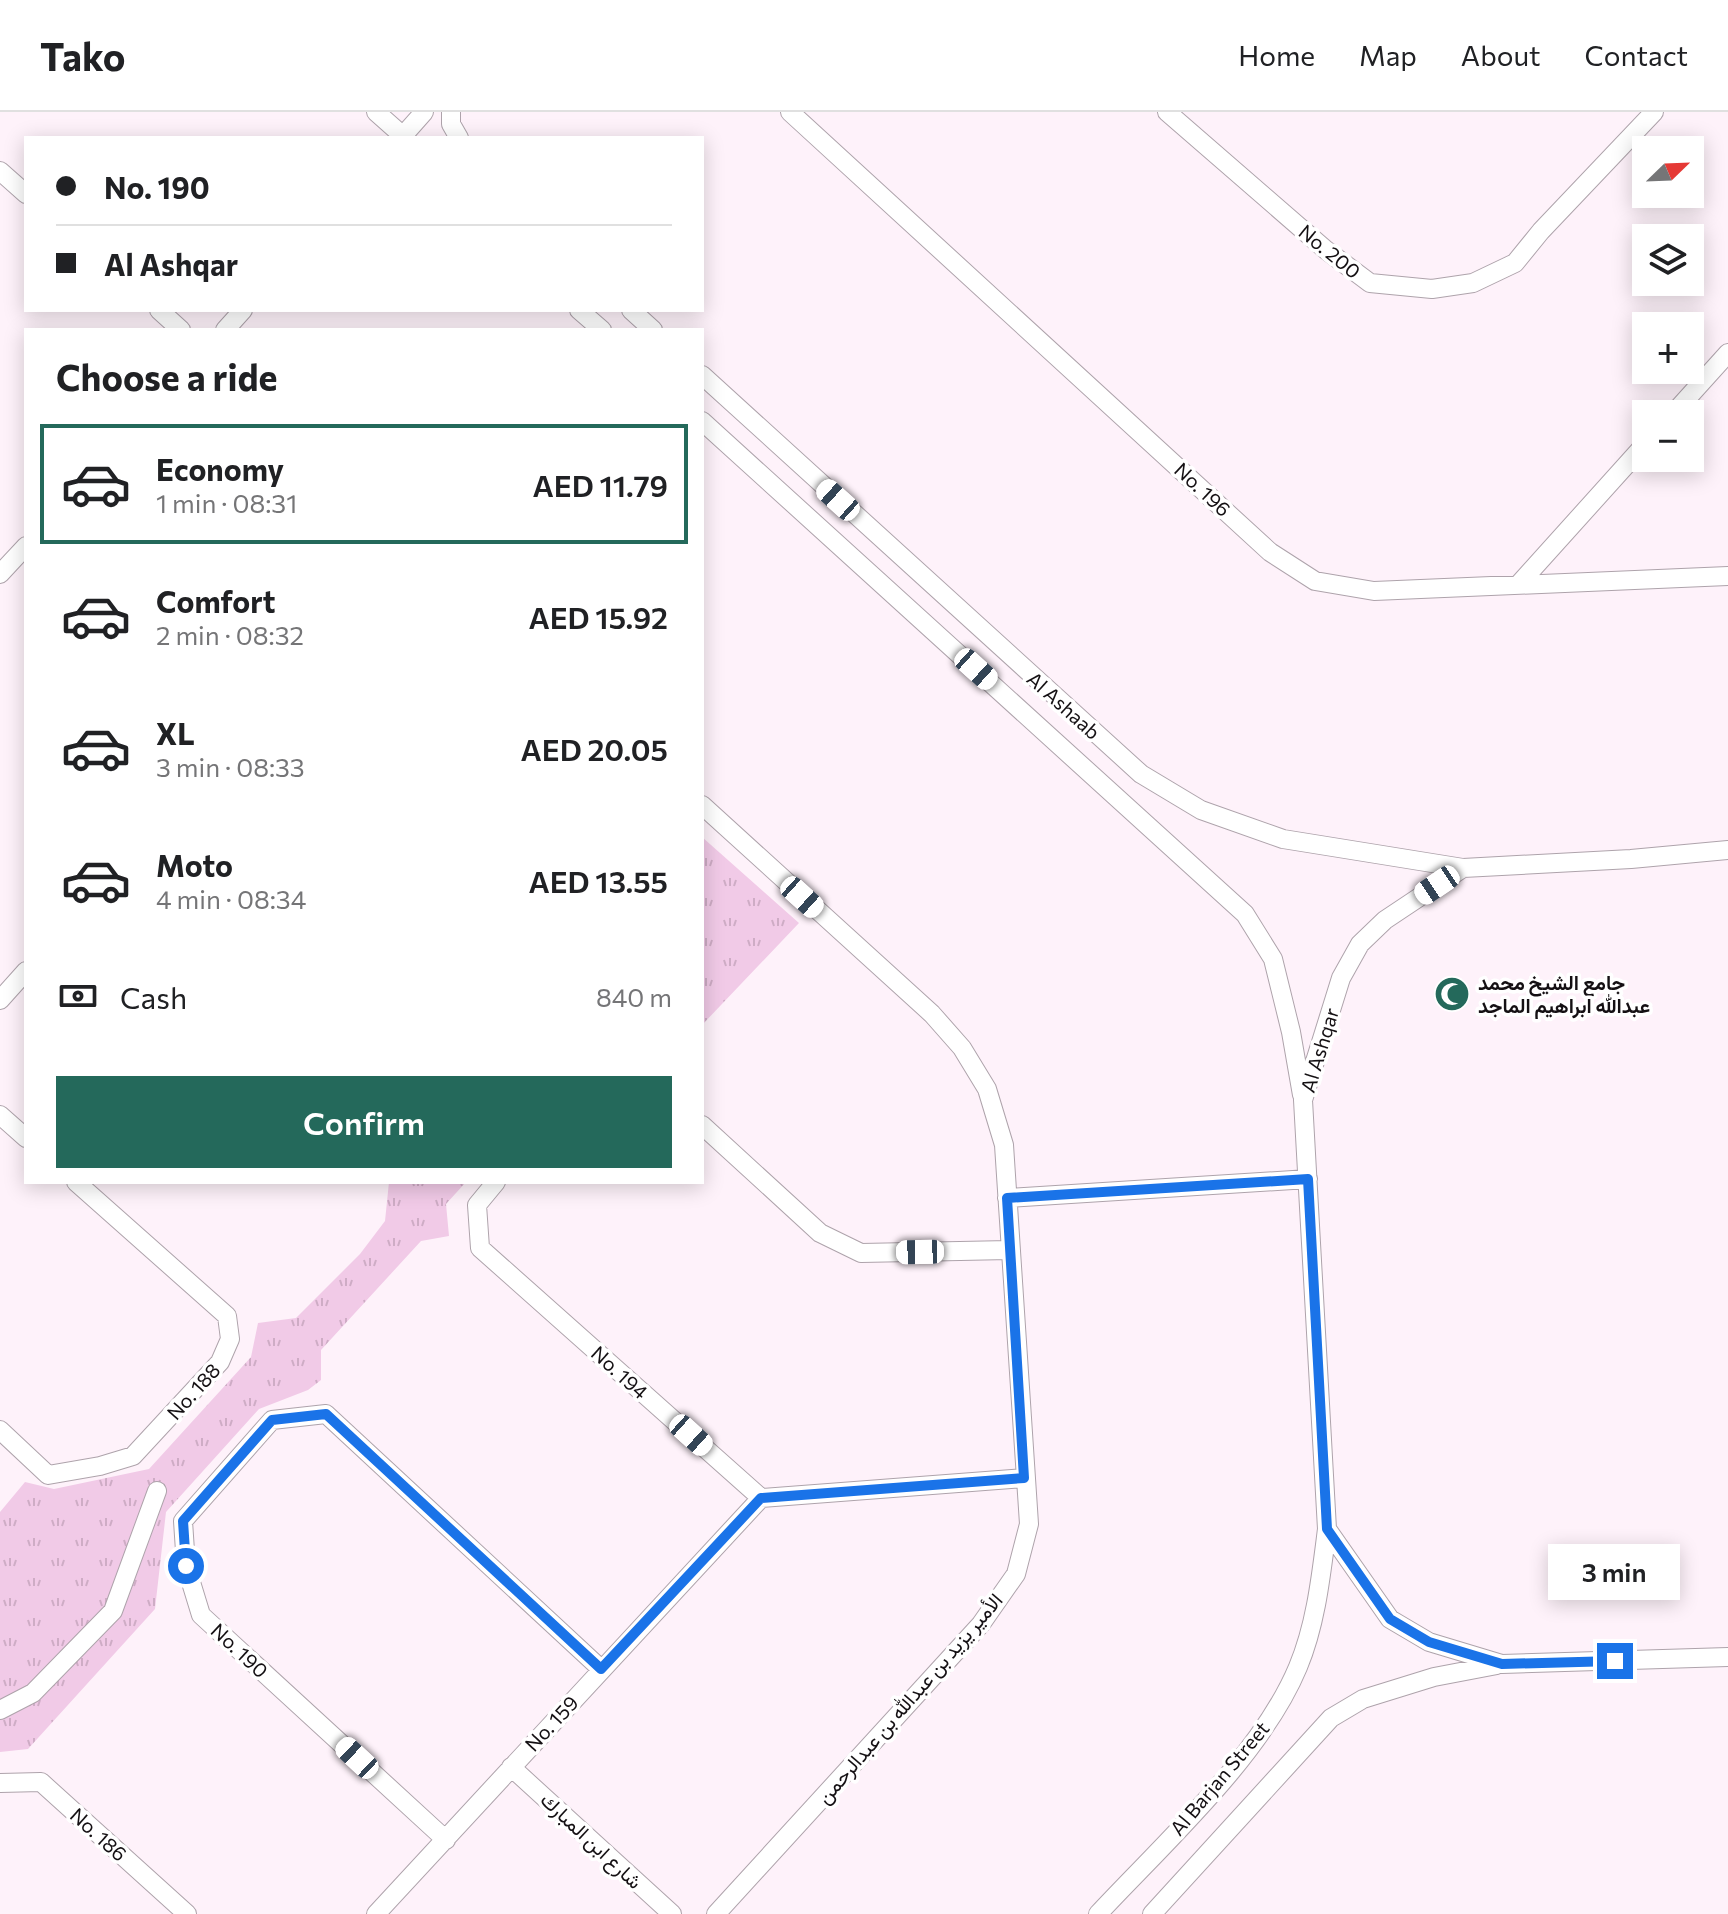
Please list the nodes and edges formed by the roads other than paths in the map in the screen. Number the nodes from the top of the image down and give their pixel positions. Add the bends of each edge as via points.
1 (376, 112) edge
2 (424, 112) edge
3 (451, 112) edge
4 (790, 112) edge
5 (1167, 112) edge
6 (1654, 112) edge
7 (401, 136) edge
8 (403, 136) edge
9 (458, 136) edge
10 (0, 171) edge
11 (24, 192) edge
12 (161, 312) edge
13 (241, 312) edge
14 (581, 312) edge
15 (633, 312) edge
16 (179, 328) edge
17 (227, 328) edge
18 (600, 328) edge
19 (651, 328) edge
20 (1728, 353) edge
21 (704, 377) edge
22 (1686, 400) edge
23 (704, 423) edge
24 (1632, 459) edge
25 (24, 548) edge
26 (0, 574) edge
27 (1728, 576) edge
28 (1519, 584) junction
29 (704, 807) edge
30 (1728, 850) edge
31 (1463, 868) junction
32 (24, 973) edge
33 (0, 1000) edge
34 (1303, 1100) junction
35 (0, 1115) edge
36 (704, 1127) edge
37 (24, 1136) edge
38 (1308, 1179) junction
39 (78, 1184) edge
40 (494, 1184) edge
41 (1007, 1198) junction
42 (1009, 1250) junction
43 (0, 1430) edge
44 (1024, 1478) junction
45 (157, 1491) dead end
46 (761, 1498) junction
47 (1327, 1529) junction
48 (1728, 1657) edge
49 (1502, 1664) junction
50 (601, 1669) junction
51 (0, 1710) edge
52 (511, 1767) junction
53 (0, 1783) edge
54 (446, 1840) junction
55 (187, 1914) edge
56 (376, 1914) edge
57 (672, 1914) edge
58 (716, 1914) edge
59 (1098, 1914) edge
60 (1152, 1914) edge

1 - 7 street
2 - 8 street
3 - 9 street
4 - 28 street, No. 196 via 1270,552 1315,581 1374,591
5 - 6 street, No. 200 via 1370,283 1432,289 1473,283 1515,263
10 - 11 street
12 - 16 street
13 - 17 street
14 - 18 street
15 - 19 street
20 - 22 street
21 - 31 street, Al Ashaab via 1141,774 1201,810 1283,839
23 - 34 street, Al Ashaab via 1245,914 1273,959
24 - 28 street
25 - 26 street
27 - 28 street, No. 196
29 - 41 street, الأمير يزيد بن عبدالله بن عبدالرحمن via 932,1014 962,1048 987,1089 1004,1145
30 - 31 street
31 - 34 street, Al Ashqar via 1385,920 1360,944 1341,978
32 - 33 street
34 - 38 street, Al Ashqar
35 - 37 street
36 - 42 street via 820,1233 861,1253
38 - 41 street
38 - 47 street, Al Ashqar
39 - 43 street, No. 188 via 227,1316 230,1339 220,1362 133,1456 48,1475
40 - 46 street, No. 194 via 477,1205 480,1248
41 - 42 street, الأمير يزيد بن عبدالله بن عبدالرحمن
42 - 44 street, الأمير يزيد بن عبدالله بن عبدالرحمن
44 - 46 street
44 - 58 street, الأمير يزيد بن عبدالله بن عبدالرحمن via 1029,1524 1016,1574 981,1624
45 - 51 street via 113,1611 33,1693
46 - 50 street, No. 159
47 - 49 street via 1390,1619 1429,1642
47 - 59 street, Al Barjan Street via 1318,1598 1298,1667 1261,1734
48 - 49 street
49 - 60 street, Al Barjan Street via 1363,1699 1331,1718
50 - 52 street, No. 159
50 - 54 street, No. 190 via 326,1414 272,1420 183,1521 186,1566 201,1615
52 - 54 street, No. 159
52 - 57 street, شارع ابن المبارك
53 - 55 street, No. 186 via 41,1782
54 - 56 street, No. 159

